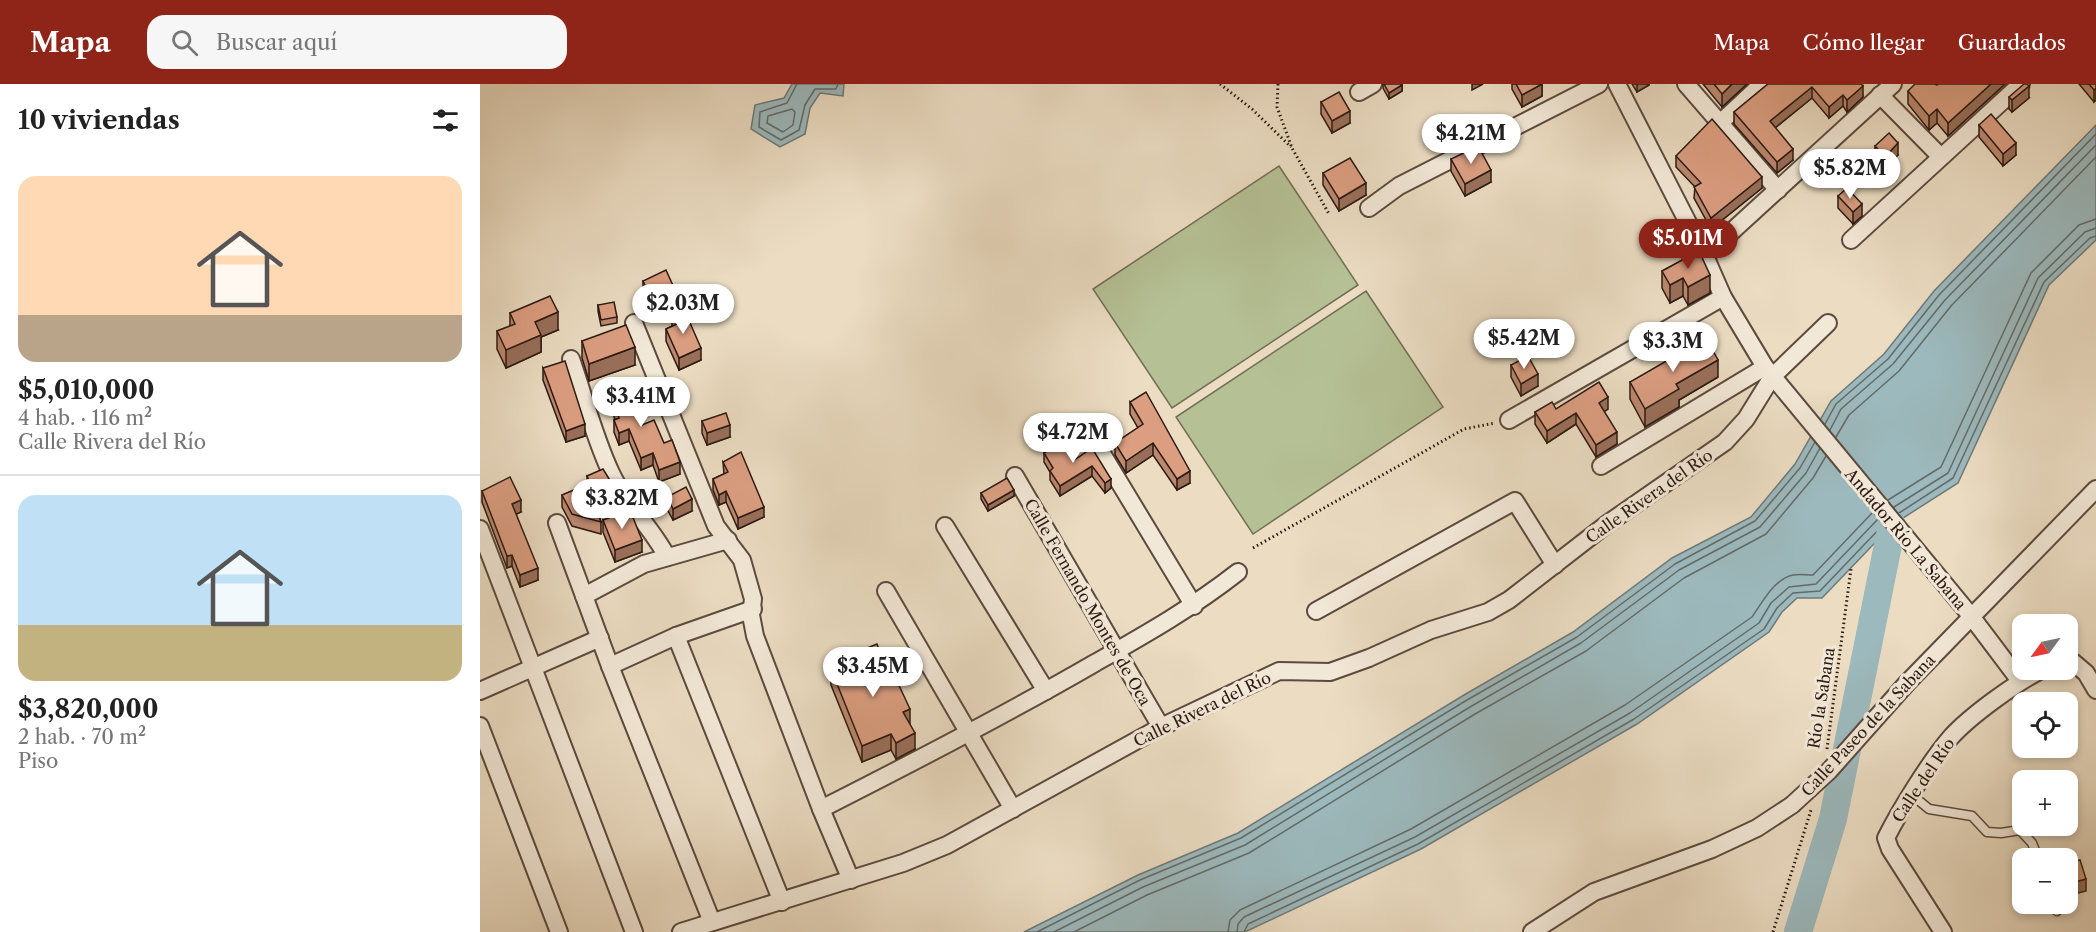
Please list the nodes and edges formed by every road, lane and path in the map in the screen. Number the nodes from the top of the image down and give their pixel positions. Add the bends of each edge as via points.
1 (1220, 84) edge
2 (1278, 84) edge
3 (1599, 84) edge
4 (1617, 84) edge
5 (1686, 84) edge
6 (1761, 84) edge
7 (2021, 84) edge
8 (1887, 90) edge
9 (1720, 123) junction
10 (1292, 148) junction
11 (1941, 156) junction
12 (1778, 190) junction
13 (1369, 208) dead end
14 (1329, 214) dead end
15 (1851, 240) dead end
16 (1705, 256) junction
17 (1723, 297) junction
18 (634, 323) dead end
19 (1828, 323) dead end
20 (571, 359) dead end
21 (1768, 372) junction
22 (1509, 420) joint
23 (1101, 452) dead end
24 (1601, 466) dead end
25 (1015, 476) dead end
26 (2096, 489) edge
27 (557, 523) dead end
28 (945, 526) dead end
29 (480, 529) edge
30 (728, 540) junction
31 (1252, 548) dead end
32 (667, 556) junction
33 (1555, 565) junction
34 (1851, 569) dead end
35 (1238, 572) dead end
36 (886, 591) dead end
37 (584, 596) junction
38 (1194, 606) junction
39 (753, 609) junction
40 (1316, 611) dead end
41 (1971, 616) junction
42 (676, 636) junction
43 (600, 639) junction
44 (1115, 651) junction
45 (610, 666) junction
46 (2078, 667) edge
47 (532, 669) junction
48 (2020, 681) joint
49 (480, 690) edge
50 (2096, 690) edge
51 (1046, 691) junction
52 (480, 726) edge
53 (1161, 727) junction
54 (969, 735) junction
55 (1825, 756) dead end
56 (1912, 795) junction
57 (1814, 800) dead end
58 (1013, 808) junction
59 (820, 809) junction
60 (2034, 848) edge
61 (851, 880) junction
62 (782, 902) junction
63 (712, 922) junction
64 (560, 932) edge
65 (634, 932) edge
66 (681, 932) edge
67 (1532, 932) edge
68 (1773, 932) edge
69 (1943, 932) edge

1 - 10 path
2 - 10 path via 1276,107
3 - 13 street via 1399,186
4 - 16 street, Andador Río La Sabana
5 - 9 street
6 - 9 street
7 - 11 street
8 - 11 street
8 - 12 street
9 - 12 street
10 - 14 path
11 - 15 street
12 - 16 street
16 - 17 street, Andador Río La Sabana
17 - 21 street, Andador Río La Sabana
17 - 22 street
18 - 30 street via 716,526
19 - 21 street
20 - 32 street via 610,472
21 - 24 street
21 - 33 street, Calle Rivera del Río via 1746,419 1725,442
21 - 41 street, Andador Río La Sabana
22 - 31 path via 1464,429
23 - 38 street
25 - 44 street, Calle Fernando Montes de Oca
26 - 41 street, Calle Paseo de la Sabana
27 - 37 street
28 - 51 street
29 - 47 street
30 - 32 street
30 - 39 street via 742,560
32 - 37 street
33 - 40 street via 1515,501
33 - 53 street, Calle Rivera del Río via 1488,612 1431,630 1330,672 1280,671
34 - 55 path, Río la Sabana
35 - 38 street
36 - 54 street
37 - 43 street
38 - 44 street
39 - 42 street
39 - 59 street via 755,636
41 - 48 street, Andador Río La Sabana
41 - 67 street, Calle Paseo de la Sabana, bridge via 1829,771 1792,805 1757,828 1712,849 1594,892
42 - 45 street
42 - 62 street
43 - 45 street
43 - 47 street
44 - 51 street
44 - 53 street, Calle Fernando Montes de Oca
45 - 63 street
46 - 50 street
47 - 49 street
47 - 65 street
48 - 56 street, Calle del Río via 1952,737
51 - 54 street
52 - 64 street
53 - 58 street, Calle Rivera del Río
54 - 58 street
54 - 59 street
56 - 60 lane via 1929,809 1972,816 1987,832 2020,830
56 - 69 street, Calle del Río via 1886,837
57 - 68 path
58 - 61 street, Calle Rivera del Río via 947,845
59 - 61 street
61 - 62 street, Calle Rivera del Río
62 - 63 street, Calle Rivera del Río
63 - 66 street, Calle Rivera del Río

